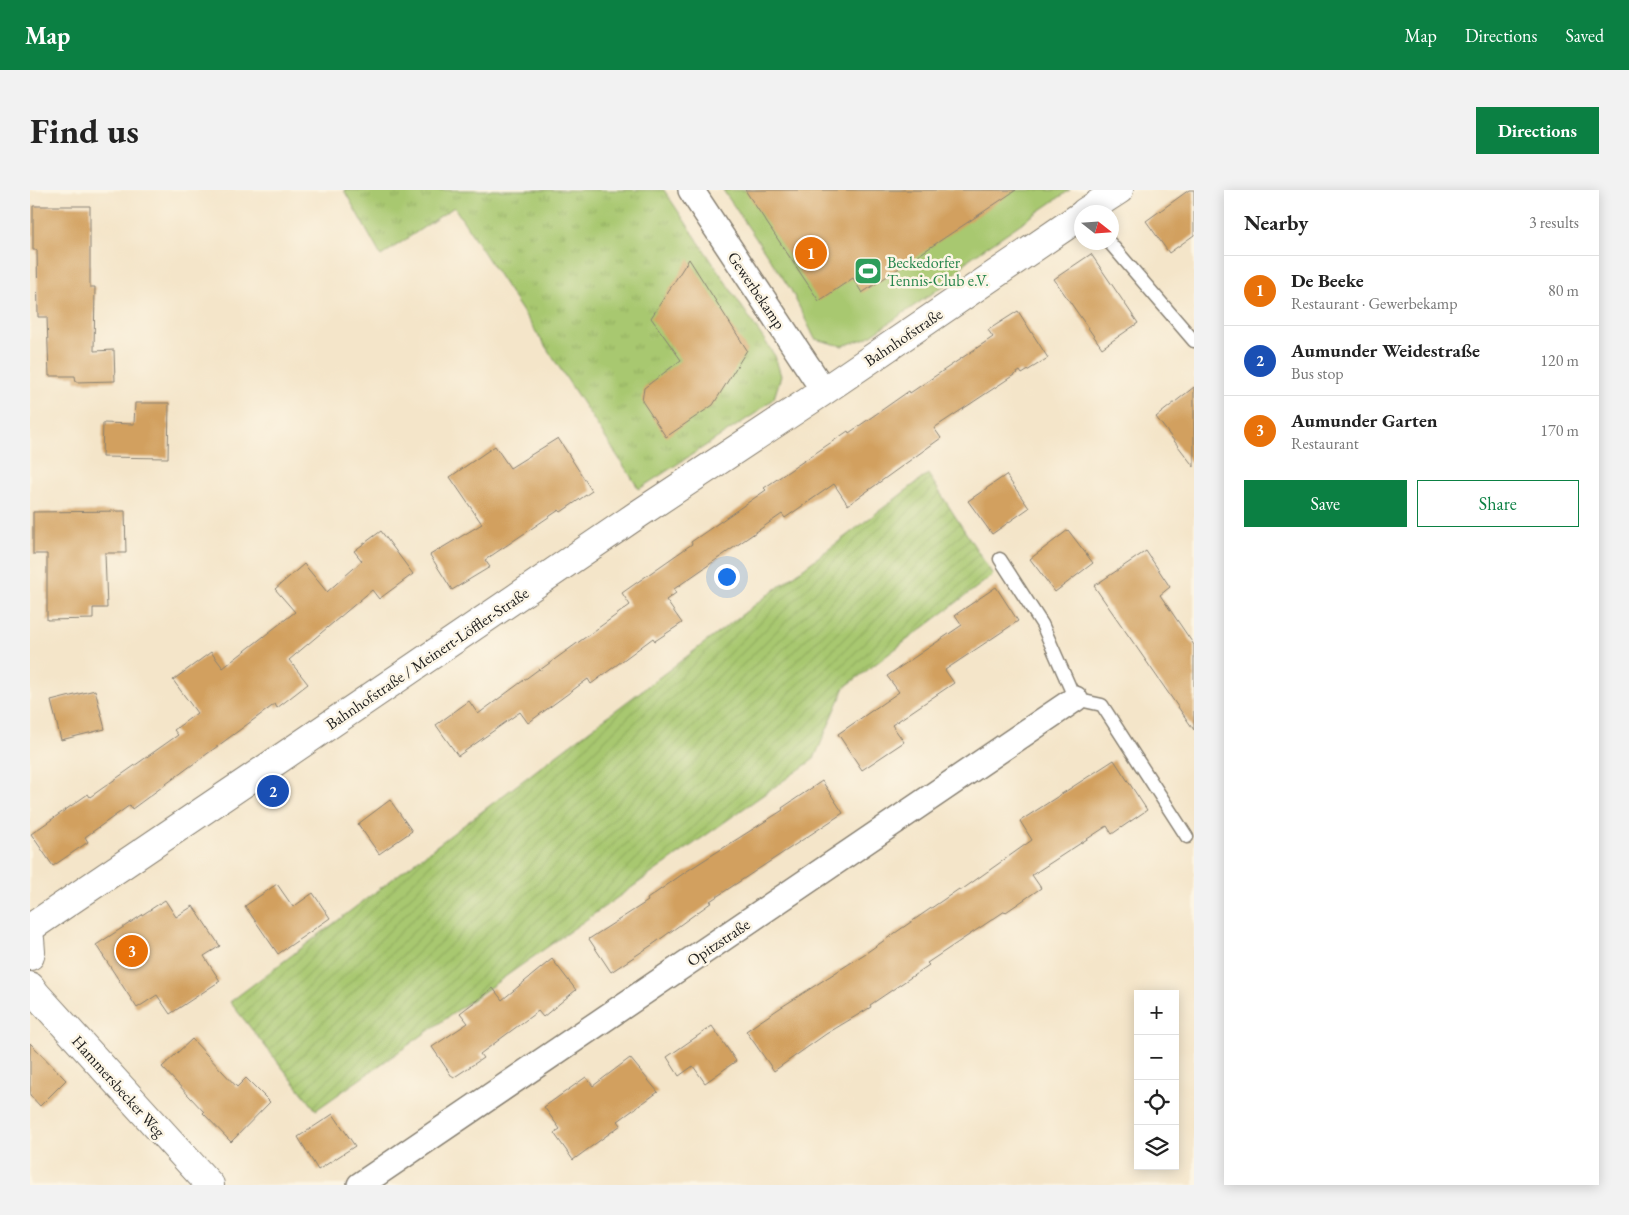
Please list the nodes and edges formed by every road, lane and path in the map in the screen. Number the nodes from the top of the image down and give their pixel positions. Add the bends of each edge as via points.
1 (690, 190) edge
2 (1074, 220) edge
3 (1116, 250) edge
4 (1194, 341) edge
5 (824, 391) junction
6 (1000, 559) dead end
7 (1075, 699) junction
8 (1187, 837) dead end
9 (30, 928) edge
10 (30, 939) edge
11 (30, 956) edge
12 (30, 986) edge
13 (210, 1185) edge
14 (360, 1185) edge

1 - 5 street, Gewerbekamp
2 - 5 street, Bahnhofstraße
3 - 4 lane
5 - 9 street, Bahnhofstraße / Meinert-Löffler-Straße
6 - 7 lane via 1042,624
7 - 8 lane via 1102,705
7 - 14 street, Opitzstraße
10 - 11 street
12 - 13 street, Hammersbecker Weg

